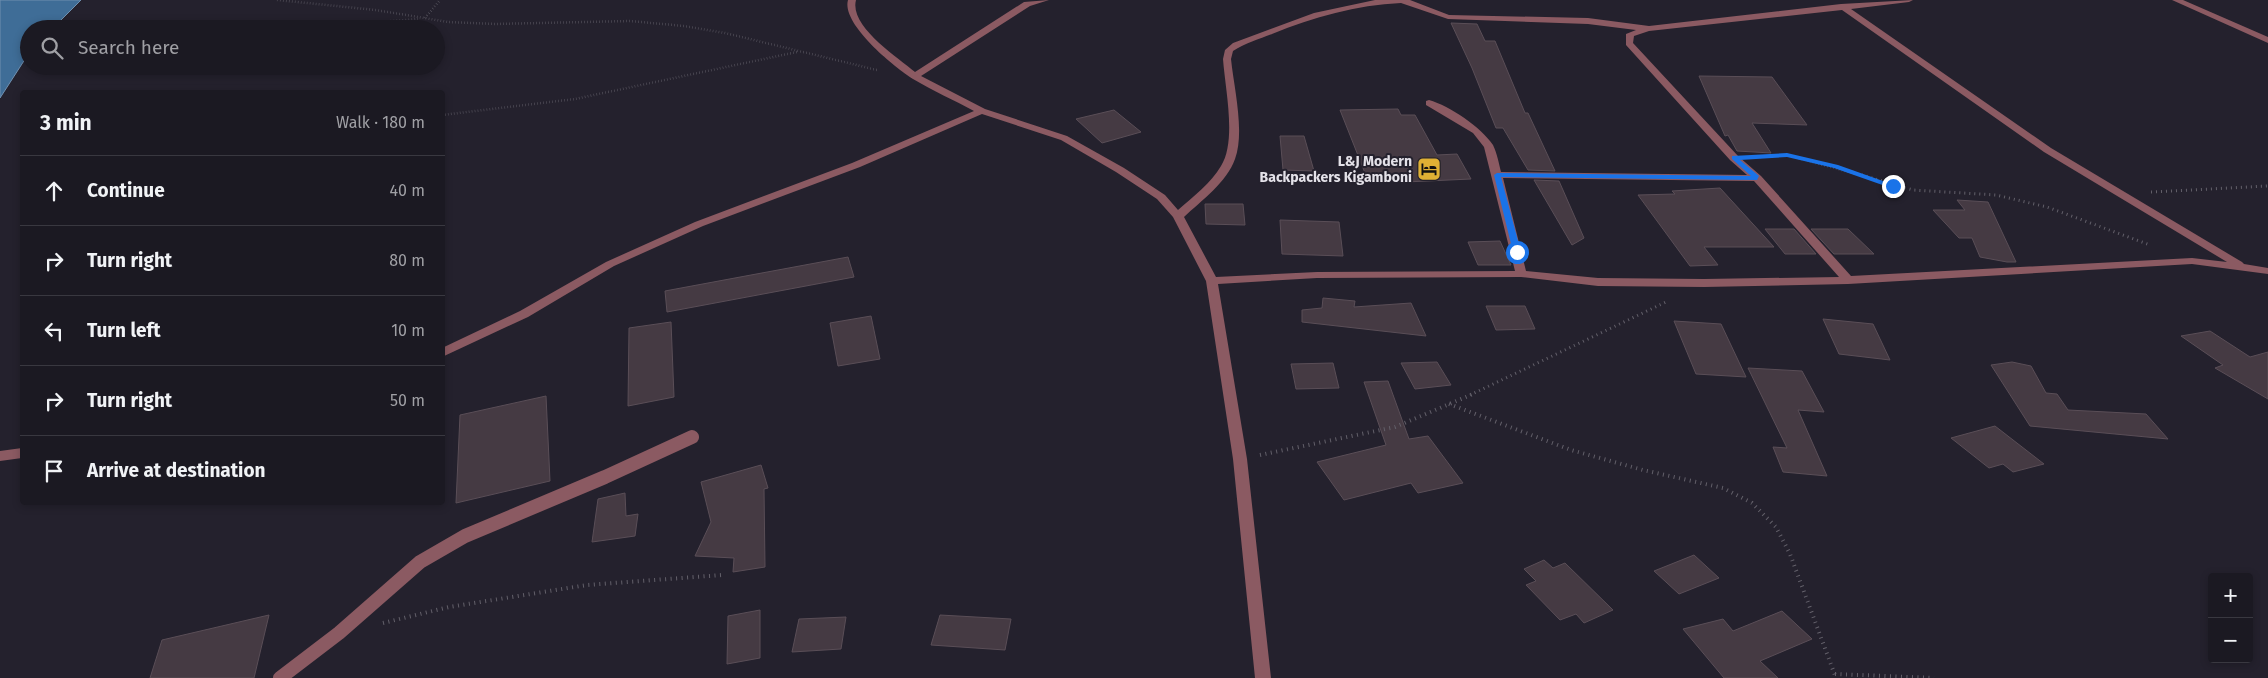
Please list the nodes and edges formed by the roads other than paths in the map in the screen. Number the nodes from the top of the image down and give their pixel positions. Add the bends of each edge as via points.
1 (852, 0) edge
2 (1045, 0) edge
3 (1909, 0) edge
4 (2176, 0) edge
5 (1841, 6) junction
6 (1649, 29) junction
7 (2268, 40) edge
8 (915, 76) junction
9 (1429, 103) dead end
10 (982, 111) junction
11 (1497, 175) junction
12 (1757, 178) junction
13 (1178, 216) junction
14 (2240, 266) junction
15 (2268, 271) edge
16 (1521, 274) junction
17 (1848, 280) junction
18 (1212, 281) junction
19 (445, 352) edge
20 (692, 437) dead end
21 (20, 453) edge
22 (0, 456) edge
23 (282, 678) edge
24 (1263, 678) edge

1 - 8 street via 850,7 855,21 868,37
2 - 8 street via 1027,4
3 - 5 street
4 - 7 street
5 - 6 street
5 - 14 street via 2021,132
6 - 12 street via 1630,34 1629,43 1734,158
6 - 13 street via 1588,21 1448,18 1402,0 1366,2 1316,15 1236,45 1229,50 1227,59 1232,133 1230,159 1210,186
8 - 10 street
9 - 11 street via 1476,131 1488,147
10 - 13 street via 1064,138 1161,197
10 - 19 street via 856,165 681,232 610,264 524,314
11 - 12 street
11 - 16 street
12 - 17 street
13 - 18 street
14 - 15 street
14 - 17 street via 2192,261
16 - 17 street via 1598,282
16 - 18 street via 1317,274
18 - 24 street via 1240,459
20 - 23 lane via 465,536 420,562
21 - 22 street

